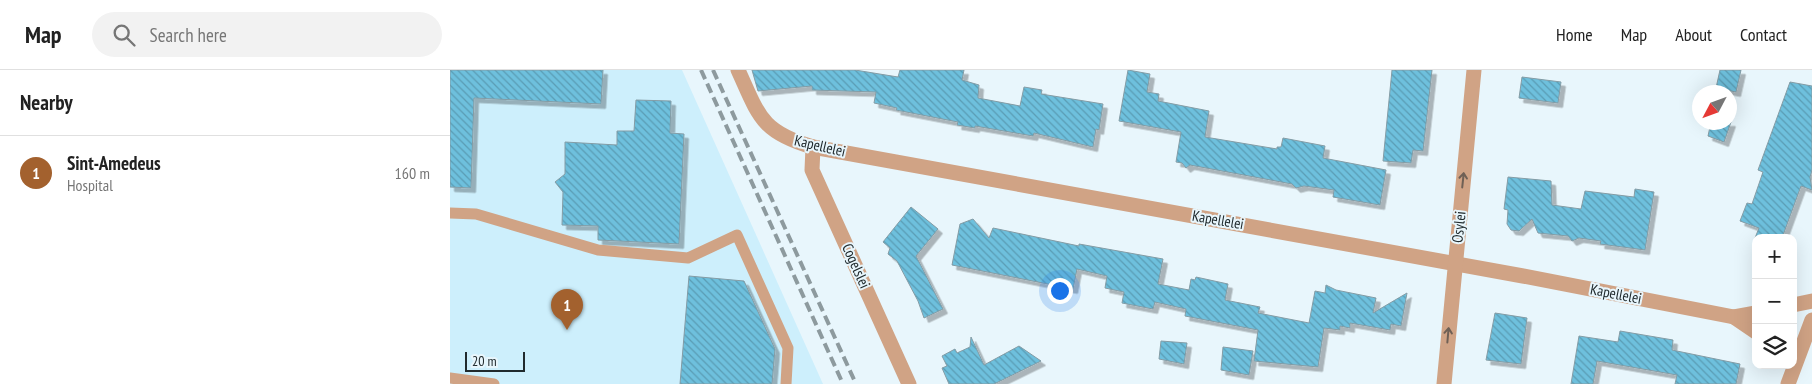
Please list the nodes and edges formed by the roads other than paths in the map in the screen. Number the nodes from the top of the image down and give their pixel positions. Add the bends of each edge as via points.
1 (738, 70) edge
2 (1474, 70) edge
3 (813, 146) junction
4 (450, 213) edge
5 (1455, 263) junction
6 (1812, 301) edge
7 (1797, 304) edge
8 (1752, 314) edge
9 (1734, 317) junction
10 (1812, 320) edge
11 (1752, 329) edge
12 (1797, 353) edge
13 (1792, 369) edge
14 (450, 378) edge
15 (494, 384) edge
16 (786, 384) edge
17 (908, 384) edge
18 (1444, 384) edge
19 (1788, 384) edge

1 - 3 street, Kapellelei via 764,121 783,136
5 -> 2 street, Osylei
3 - 5 street, Kapellelei
3 - 17 street, Cogelslei via 812,170
4 - 16 lane via 476,214 598,250 688,258 737,235 788,348
5 - 9 street, Kapellelei
18 -> 5 street, Osylei
6 - 7 street
8 - 9 street, Kapellelei
9 - 11 street, Kapellelei
10 - 12 street
13 - 19 street
14 - 15 lane

